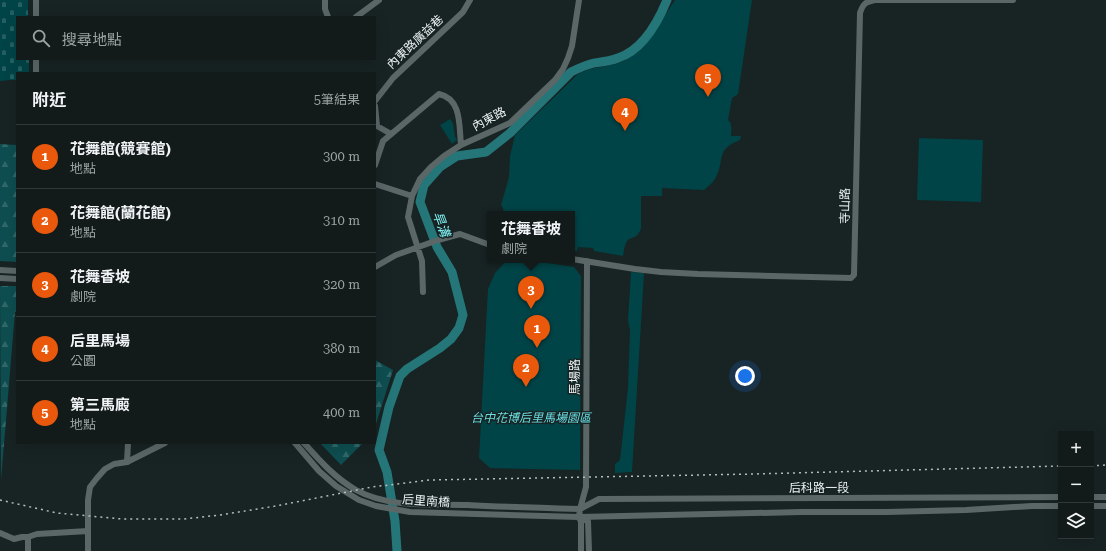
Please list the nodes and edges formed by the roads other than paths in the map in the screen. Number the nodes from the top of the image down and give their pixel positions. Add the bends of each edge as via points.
1 (36, 0) edge
2 (325, 0) edge
3 (379, 0) edge
4 (470, 0) edge
5 (579, 0) edge
6 (1012, 0) edge
7 (36, 16) edge
8 (328, 16) edge
9 (357, 16) edge
10 (36, 60) edge
11 (36, 72) edge
12 (376, 100) edge
13 (376, 113) edge
14 (391, 134) junction
15 (461, 145) junction
16 (376, 162) edge
17 (376, 184) edge
18 (412, 196) junction
19 (487, 244) edge
20 (417, 248) junction
21 (575, 259) edge
22 (587, 261) junction
23 (376, 266) edge
24 (0, 270) edge
25 (16, 270) edge
26 (0, 278) edge
27 (16, 279) edge
28 (422, 292) dead end
29 (128, 444) edge
30 (163, 444) edge
31 (297, 444) edge
32 (305, 444) edge
33 (127, 462) junction
34 (1106, 496) edge
35 (1058, 497) edge
36 (1094, 497) edge
37 (1058, 506) edge
38 (1094, 506) edge
39 (1106, 506) edge
40 (580, 509) junction
41 (579, 517) junction
42 (88, 531) junction
43 (0, 533) edge
44 (28, 537) junction
45 (28, 551) edge
46 (88, 551) edge
47 (582, 551) edge
48 (589, 551) edge

1 - 7 street
2 - 8 street
3 - 9 street
4 - 12 street, 內東路廣益巷 via 463,12 393,78
5 - 15 street, 內東路 via 572,46 563,69 510,123
6 - 22 street, 寺山路 via 874,0 863,5 860,12 854,275 851,278 662,272
10 - 11 street
13 - 14 street via 378,126
14 - 15 street via 439,94 446,95 458,111
14 - 16 street via 383,141
15 - 18 street, 內東路 via 431,167 420,179
17 - 18 street
18 - 20 street, 內東路 via 408,217
19 - 20 street via 460,234
20 - 23 street via 396,255
20 - 28 street, 內東路 via 422,261
21 - 22 street, 寺山路
22 - 40 street, 馬場路 via 586,487
24 - 25 street
26 - 27 street
29 - 33 street
30 - 33 street
31 - 41 street, 后里南橋 via 319,471 336,486 359,500 376,506 410,512
32 - 40 street, 后里南橋 via 340,480 379,500 411,504
33 - 42 street via 114,464 106,469 90,487
34 - 36 street
35 - 40 street, 后科路一段 via 599,499
37 - 41 street, 后科路一段 via 887,512
38 - 39 street
40 - 41 street, 馬場路
41 - 47 street, 馬場路
41 - 48 street via 588,521
42 - 44 street via 37,534
42 - 46 street
43 - 44 street via 14,539
44 - 45 street

